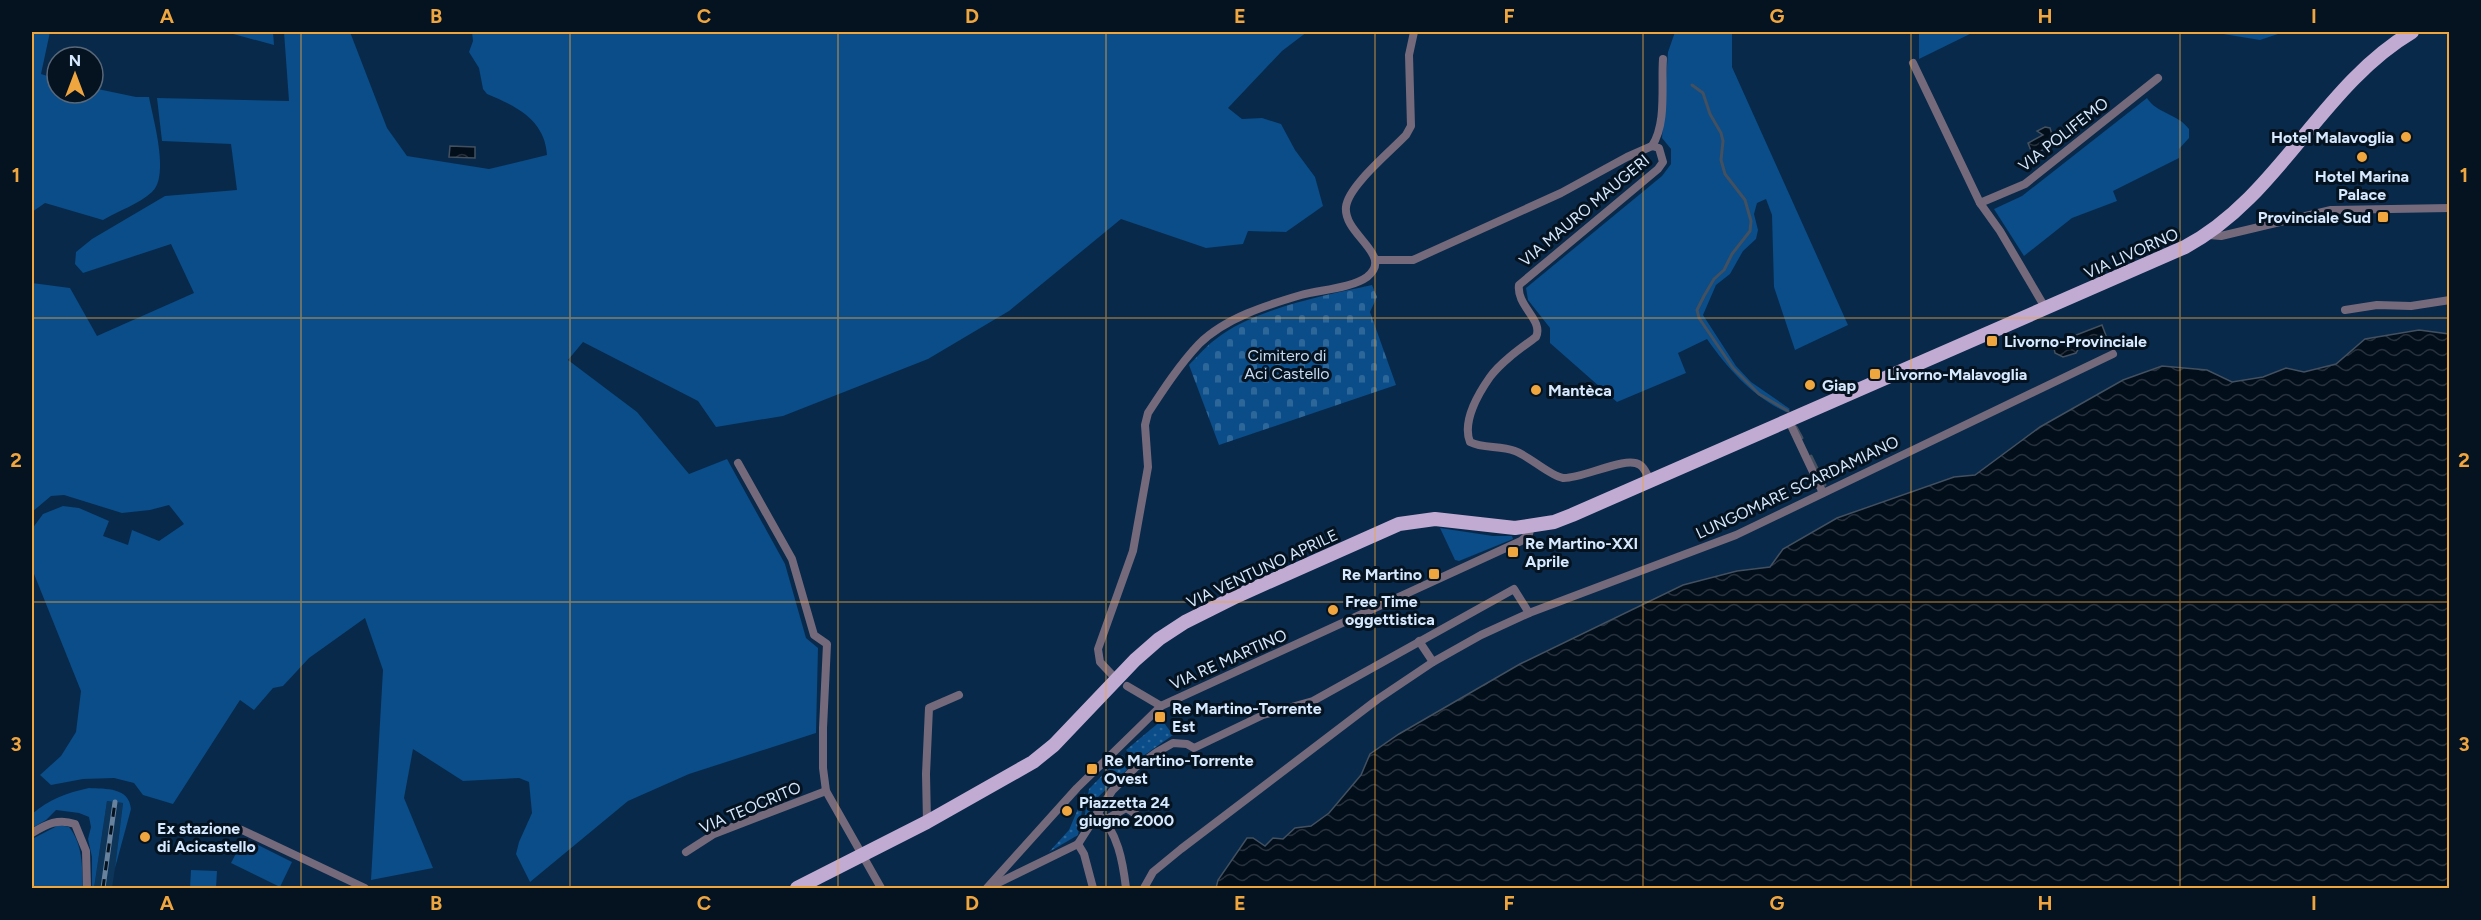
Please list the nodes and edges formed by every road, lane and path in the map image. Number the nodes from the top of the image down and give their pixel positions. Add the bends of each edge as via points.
1 (1414, 32) edge
2 (2412, 32) edge
3 (1663, 59) dead end
4 (1913, 63) dead end
5 (2158, 78) dead end
6 (1652, 146) junction
7 (1980, 204) junction
8 (2450, 208) edge
9 (2209, 235) junction
10 (1375, 260) junction
11 (2450, 300) edge
12 (2046, 309) junction
13 (2345, 310) dead end
14 (2113, 354) dead end
15 (1794, 417) junction
16 (738, 463) dead end
17 (1650, 480) junction
18 (1823, 493) junction
19 (1531, 527) junction
20 (1529, 613) junction
21 (1419, 641) junction
22 (1432, 662) junction
23 (1121, 683) junction
24 (959, 695) dead end
25 (1161, 706) junction
26 (826, 791) junction
27 (1097, 813) junction
28 (1137, 814) dead end
29 (1105, 820) junction
30 (927, 822) junction
31 (242, 830) dead end
32 (32, 833) edge
33 (1078, 844) junction
34 (686, 852) dead end
35 (862, 854) junction
36 (87, 888) edge
37 (365, 888) edge
38 (797, 888) edge
39 (881, 888) edge
40 (987, 888) edge
41 (1093, 888) edge
42 (1126, 888) edge
43 (1144, 888) edge

1 - 10 street via 1410,55 1412,126 1354,189 1346,207 1349,225 1373,252
2 - 9 main road, VIA LIVORNO via 2384,50 2250,199
3 - 6 street via 1660,124
4 - 7 street
5 - 7 street, VIA POLIFEMO via 2025,184
6 - 10 street, VIA MAURO MAUGERI via 1561,193 1413,260
6 - 17 street, VIA MAURO MAUGERI via 1663,154 1658,169 1519,285 1518,293 1538,332 1490,376 1472,411 1467,434 1476,446 1515,451 1559,477 1580,476 1632,462 1642,467
7 - 12 street
8 - 9 street via 2331,210 2221,236
9 - 12 main road, VIA LIVORNO
10 - 23 street via 1367,276 1357,282 1262,308 1222,327 1200,343 1148,413 1148,467 1134,552 1098,650 1100,662
11 - 13 street
12 - 15 main road, VIA LIVORNO
14 - 18 street, LUNGOMARE SCARDAMIANO
15 - 17 main road, VIA VENTUNO APRILE
15 - 18 street
16 - 26 street via 792,559 814,635 827,644 823,729
17 - 19 main road, VIA VENTUNO APRILE via 1572,515
18 - 20 street, LUNGOMARE SCARDAMIANO via 1736,535
19 - 23 main road, VIA VENTUNO APRILE via 1435,519 1384,529 1185,622 1160,639
19 - 25 street, VIA RE MARTINO via 1521,541
20 - 21 street via 1514,589
20 - 22 street, LUNGOMARE SCARDAMIANO
21 - 22 street
21 - 27 street via 1312,701 1263,715 1194,748 1173,743 1136,767
22 - 43 street, LUNGOMARE SCARDAMIANO via 1181,849 1153,872
23 - 25 street
23 - 30 main road, VIA VENTUNO APRILE via 1033,762
24 - 30 street via 929,708
25 - 40 street, VIA RE MARTINO via 1077,788
26 - 34 street, VIA TEOCRITO via 714,834
26 - 35 street
27 - 29 street
27 - 33 street
28 - 29 street via 1126,808
29 - 42 street via 1122,858
30 - 35 main road, VIA VENTUNO APRILE
31 - 37 street
32 - 36 street via 59,821 75,824 86,851
33 - 40 street
33 - 41 street
35 - 38 main road, VIA VENTUNO APRILE
35 - 39 street

